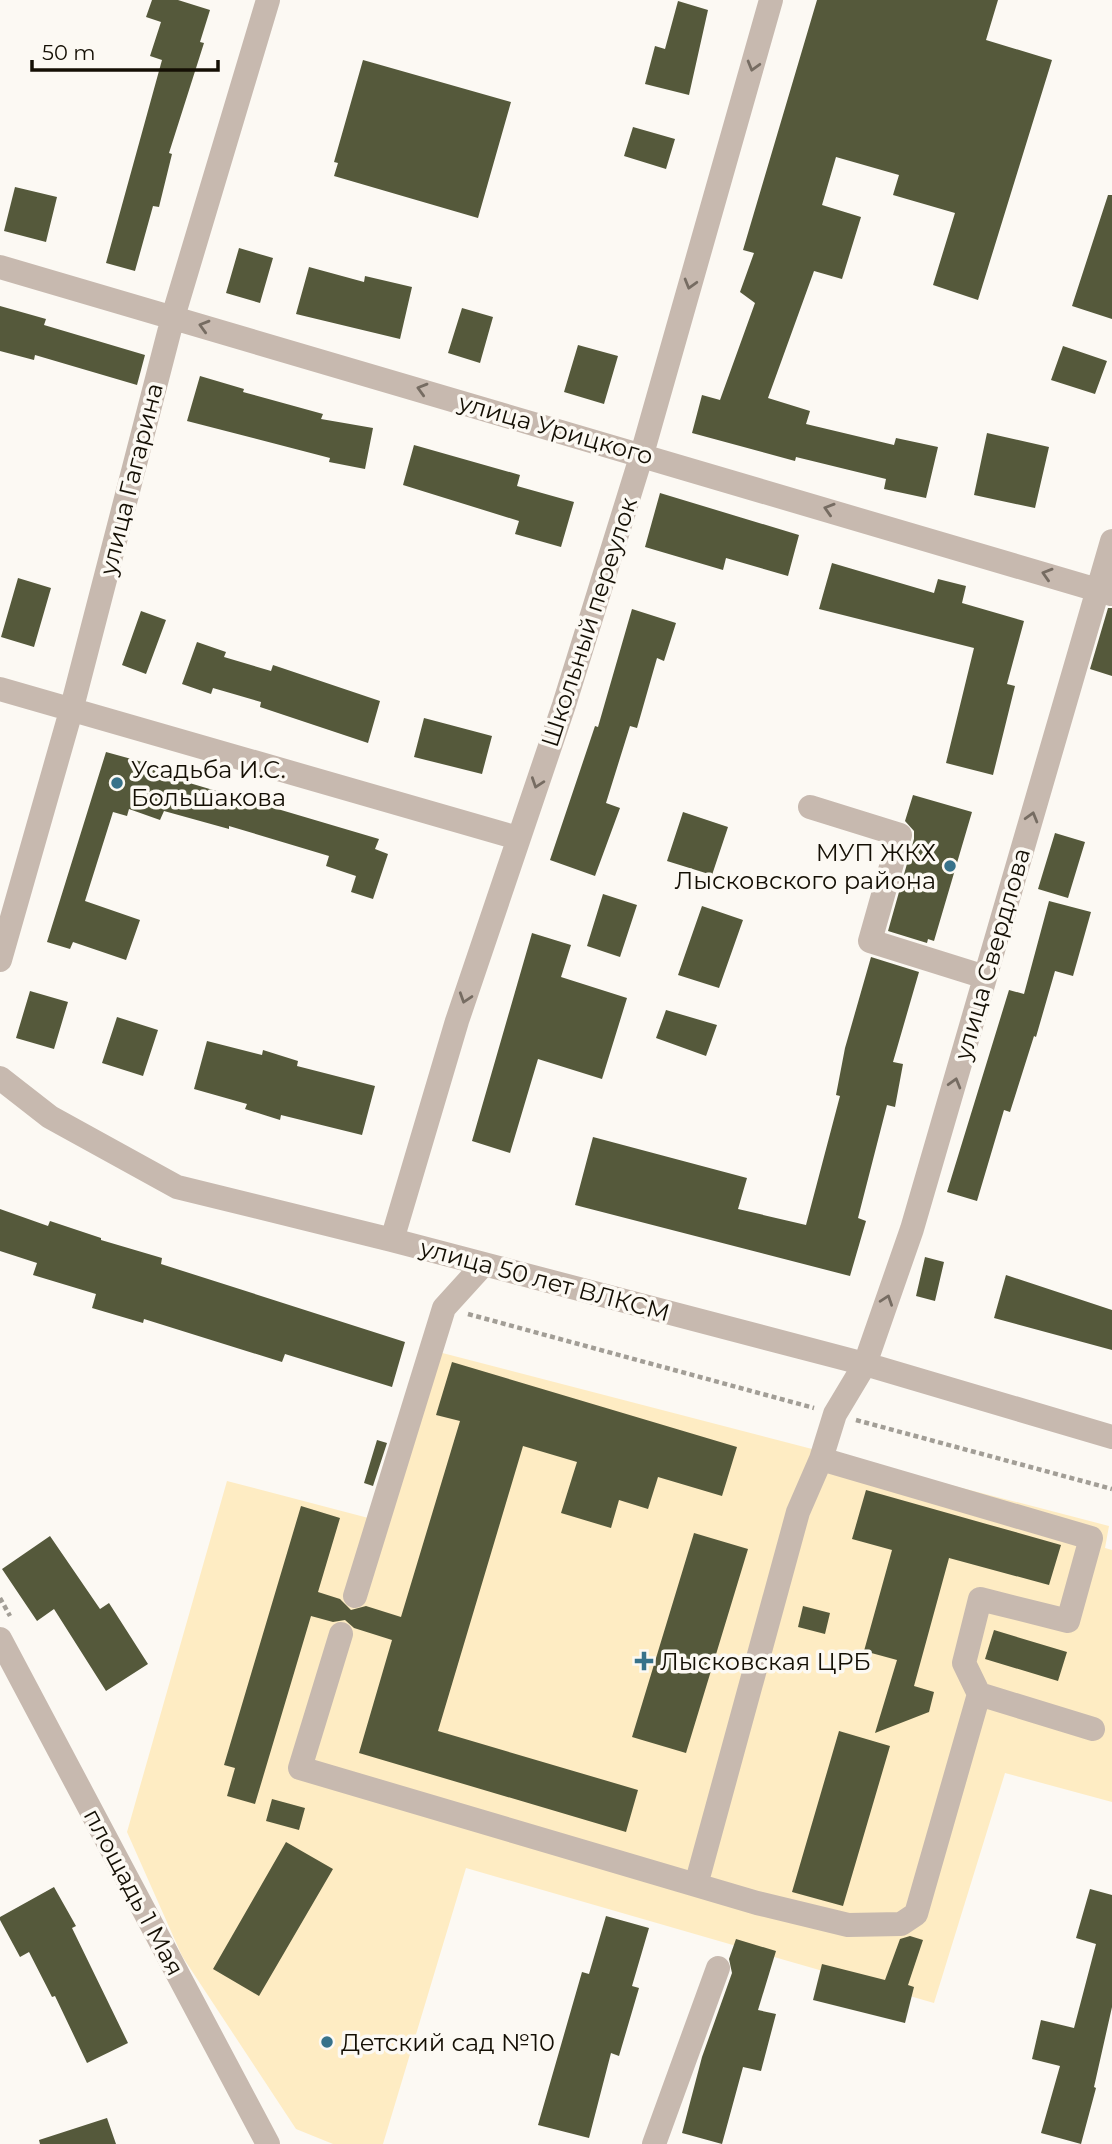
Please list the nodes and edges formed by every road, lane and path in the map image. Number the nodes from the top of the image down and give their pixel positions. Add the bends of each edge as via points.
1 (268, 0) edge
2 (771, 0) edge
3 (0, 267) edge
4 (173, 317) junction
5 (642, 453) junction
6 (1112, 541) edge
7 (1105, 592) edge
8 (0, 689) edge
9 (72, 711) junction
10 (810, 807) dead end
11 (518, 838) junction
12 (0, 960) edge
13 (985, 977) junction
14 (0, 1077) edge
15 (392, 1240) junction
16 (484, 1264) junction
17 (444, 1308) junction
18 (864, 1364) junction
19 (835, 1414) junction
20 (1112, 1437) edge
21 (821, 1459) junction
22 (1112, 1489) edge
23 (355, 1596) dead end
24 (341, 1634) dead end
25 (0, 1639) edge
26 (979, 1693) junction
27 (1093, 1729) dead end
28 (696, 1885) junction
29 (718, 1968) dead end
30 (268, 2144) edge
31 (654, 2144) edge

1 - 4 street, улица Гагарина
2 -> 5 street, Школьный переулок
3 - 4 street, улица Урицкого
5 -> 4 street, улица Урицкого
4 - 9 street, улица Гагарина
7 -> 5 street, улица Урицкого
5 -> 11 street, Школьный переулок
6 - 7 street, улица Свердлова
13 -> 7 street, улица Свердлова
8 - 9 street
9 - 11 street
9 - 12 street, улица Гагарина
10 - 13 street via 900,835 870,941
11 -> 15 street, Школьный переулок
18 -> 13 street, улица Свердлова via 912,1229
14 - 15 street, улица 50 лет ВЛКСМ via 50,1117 177,1187
15 - 16 street, улица 50 лет ВЛКСМ
16 - 17 street
16 - 18 street, улица 50 лет ВЛКСМ
17 - 19 path
17 - 23 street
18 - 19 street, улица Свердлова
18 - 20 street, улица 50 лет ВЛКСМ
19 - 21 street, улица Свердлова
19 - 22 path
21 - 26 street via 1091,1538 1068,1621 980,1599 964,1662
21 - 28 street, улица Свердлова via 798,1512
24 - 28 street via 300,1768
25 - 30 street, площадь 1 Мая
26 - 27 street
26 - 28 street via 916,1914 901,1924 848,1925
29 - 31 street

